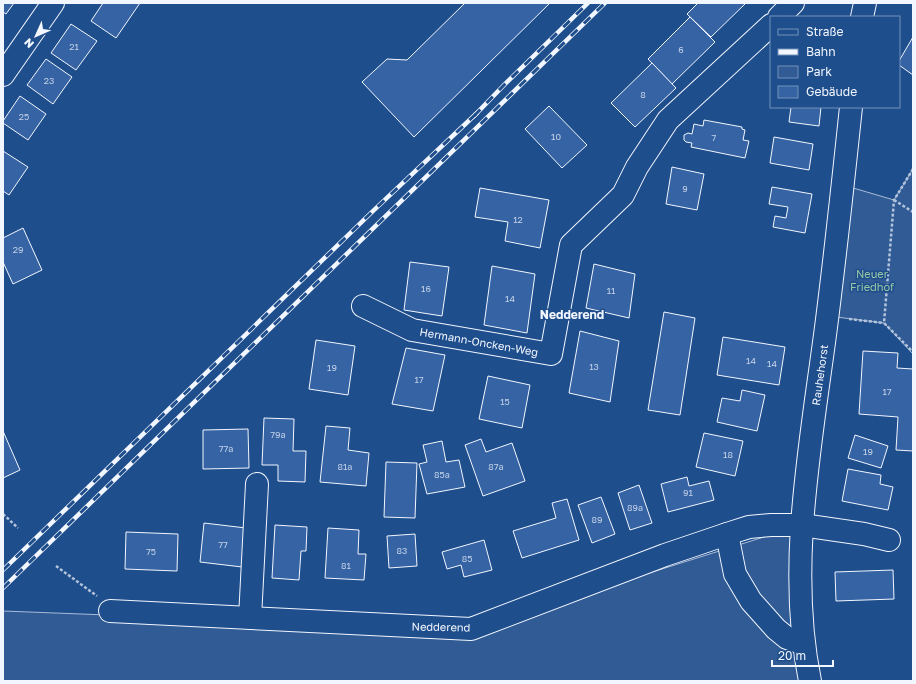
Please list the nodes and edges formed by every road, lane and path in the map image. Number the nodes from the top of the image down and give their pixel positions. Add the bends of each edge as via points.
1 (53, 3) edge
2 (793, 3) edge
3 (865, 3) edge
4 (780, 16) edge
5 (862, 16) edge
6 (770, 26) edge
7 (3, 75) edge
8 (851, 108) edge
9 (913, 169) edge
10 (894, 200) junction
11 (913, 212) edge
12 (363, 306) dead end
13 (828, 316) junction
14 (884, 323) junction
15 (913, 352) edge
16 (257, 484) dead end
17 (3, 514) edge
18 (802, 525) junction
19 (18, 528) dead end
20 (727, 534) junction
21 (889, 540) dead end
22 (56, 566) dead end
23 (110, 611) joint
24 (250, 618) junction
25 (804, 644) junction
26 (810, 681) edge

1 - 7 street
2 - 4 street
3 - 5 street
6 - 12 street, Hermann-Oncken-Weg via 668,120 637,167 623,195 571,246 551,354 412,330
8 - 13 street, Rauhehorst
9 - 10 path
10 - 11 path
10 - 14 path
13 - 14 path
13 - 18 street, Rauhehorst via 808,457
14 - 15 path
16 - 24 street
17 - 19 path
18 - 20 street, Nedderend via 749,527
18 - 21 street, Nedderend
18 - 25 street, Rauhehorst via 800,582
20 - 24 street, Nedderend via 471,629
20 - 25 street via 735,574 751,602 787,638
22 - 23 path via 102,599
23 - 24 street, Nedderend
25 - 26 street, Rauhehorst

